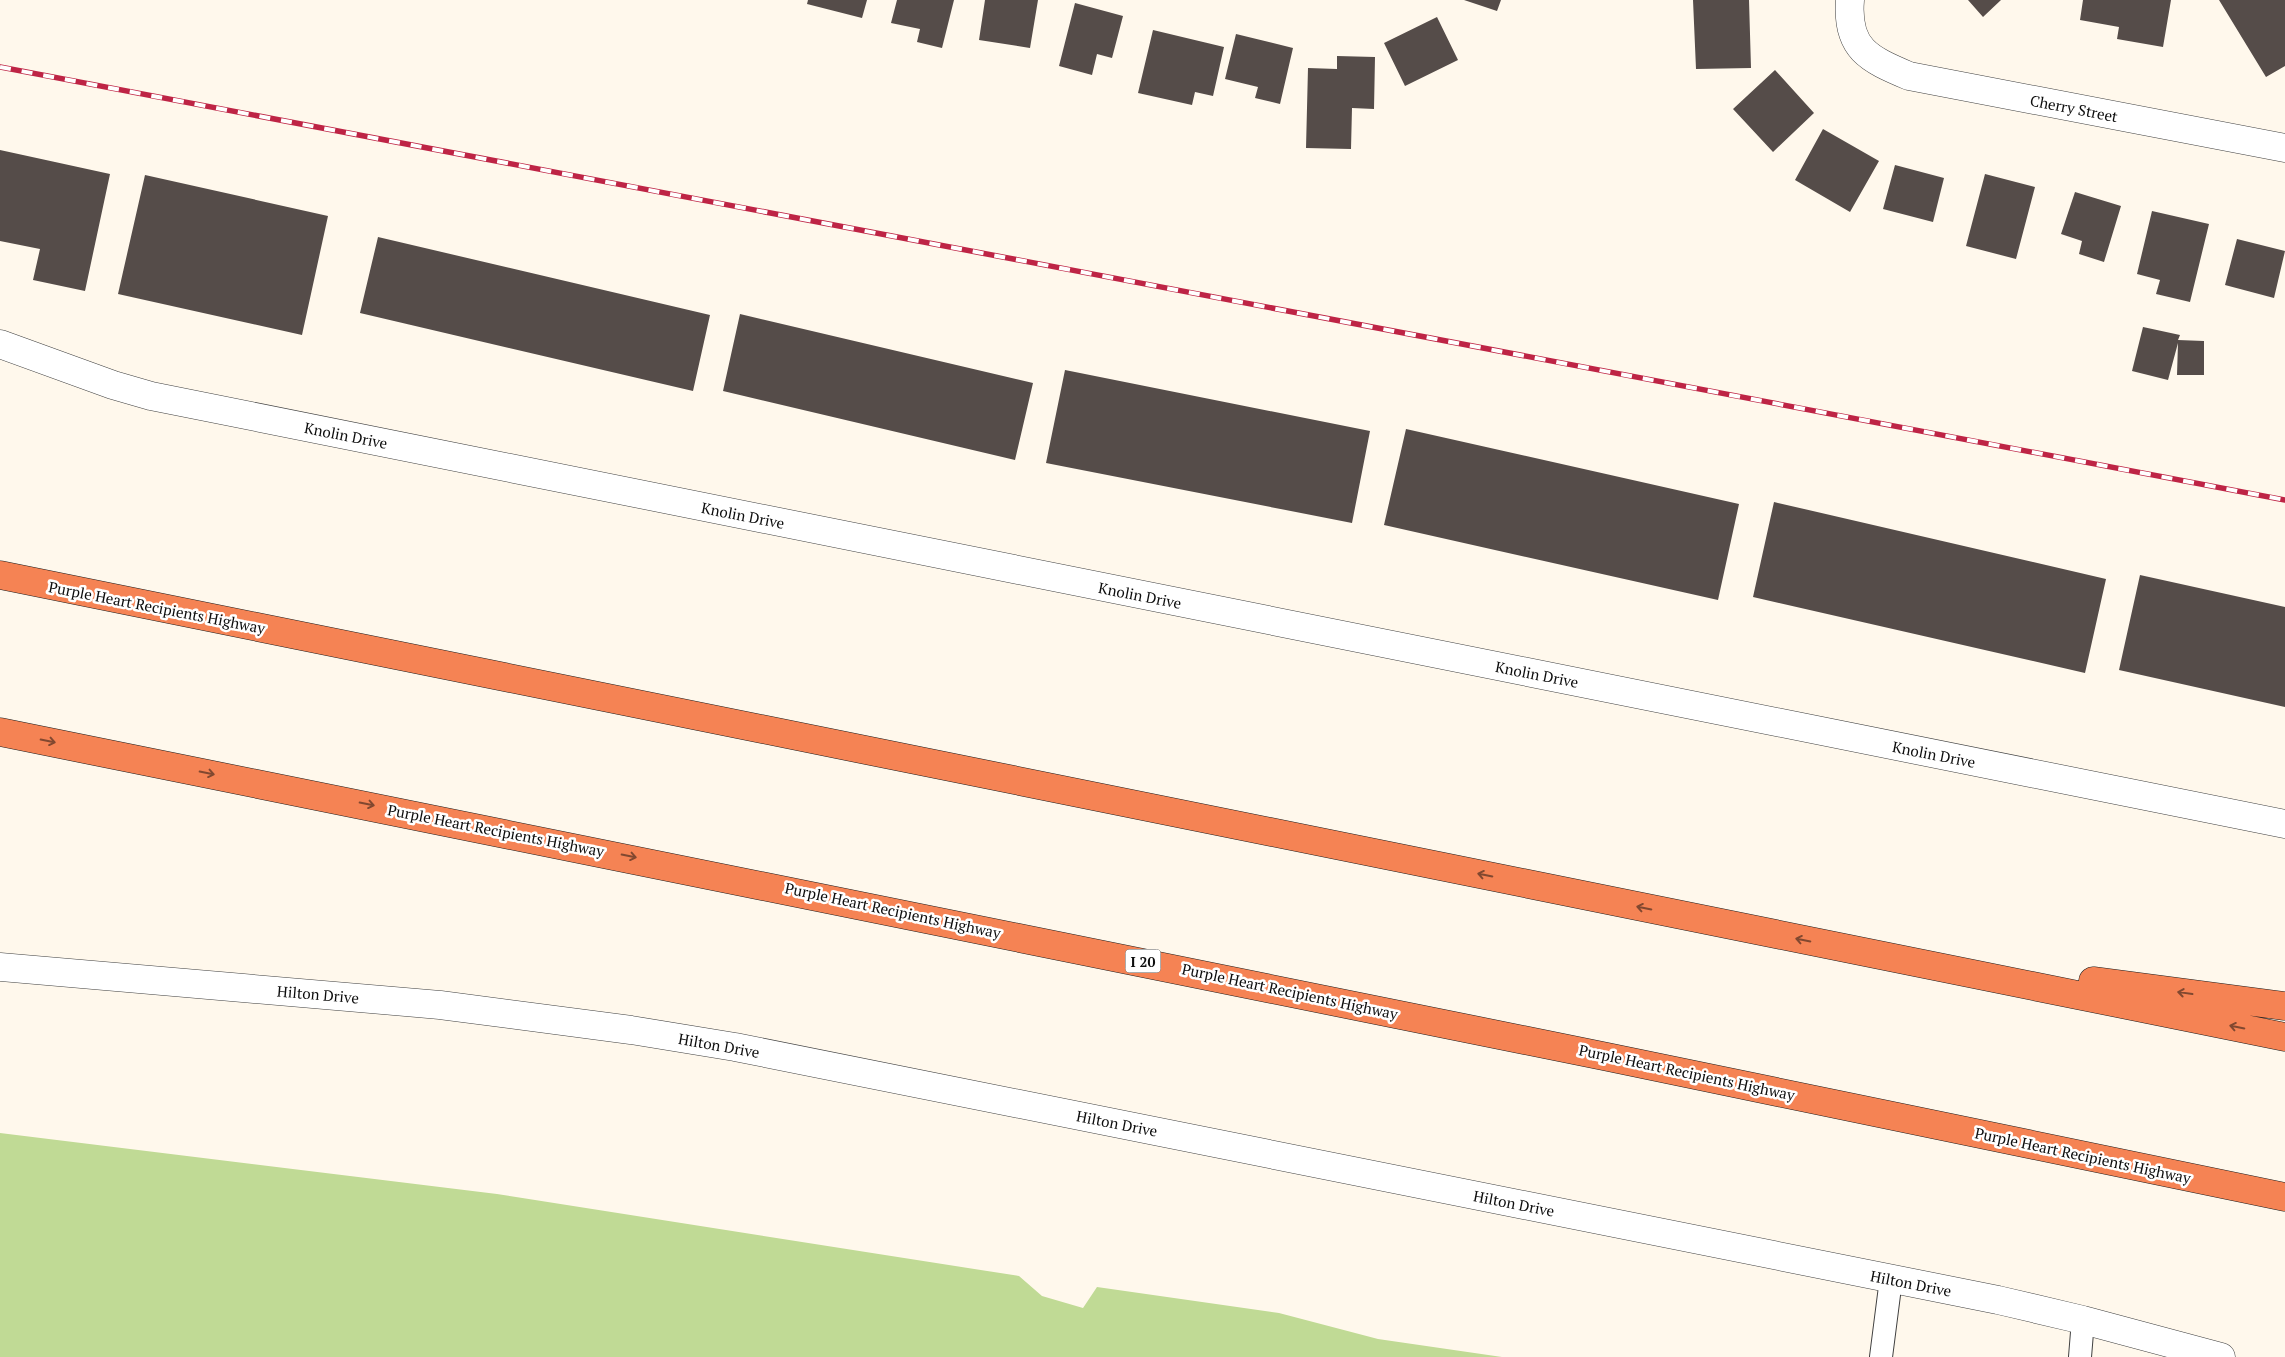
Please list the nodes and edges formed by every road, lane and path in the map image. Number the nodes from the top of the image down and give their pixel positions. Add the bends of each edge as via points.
1 (1850, 0) edge
2 (2285, 148) edge
3 (0, 344) edge
4 (0, 575) edge
5 (0, 732) edge
6 (2285, 824) edge
7 (1846, 948) junction
8 (0, 967) edge
9 (2285, 1006) edge
10 (2285, 1037) edge
11 (2139, 1167) junction
12 (2285, 1197) edge
13 (2285, 1211) edge
14 (1890, 1279) junction
15 (2083, 1320) junction
16 (2186, 1352) edge
17 (1881, 1357) edge
18 (2080, 1357) edge
19 (2220, 1357) edge

1 - 2 street, Cherry Street via 1850,22 1856,41 1868,57 1909,76
3 - 6 street, Knolin Drive via 151,396
7 -> 4 highway, Purple Heart Recipients Highway
5 -> 11 highway, Purple Heart Recipients Highway / I 20 via 775,885
9 -> 7 highway
10 -> 7 highway, Purple Heart Recipients Highway
8 - 14 street, Hilton Drive via 440,1005 726,1045
11 - 12 highway, Purple Heart Recipients Highway / I 20
11 - 13 highway
14 - 15 street, Hilton Drive
14 - 17 lane
15 - 16 street, Hilton Drive
15 - 18 lane
16 - 19 street, Hilton Drive

